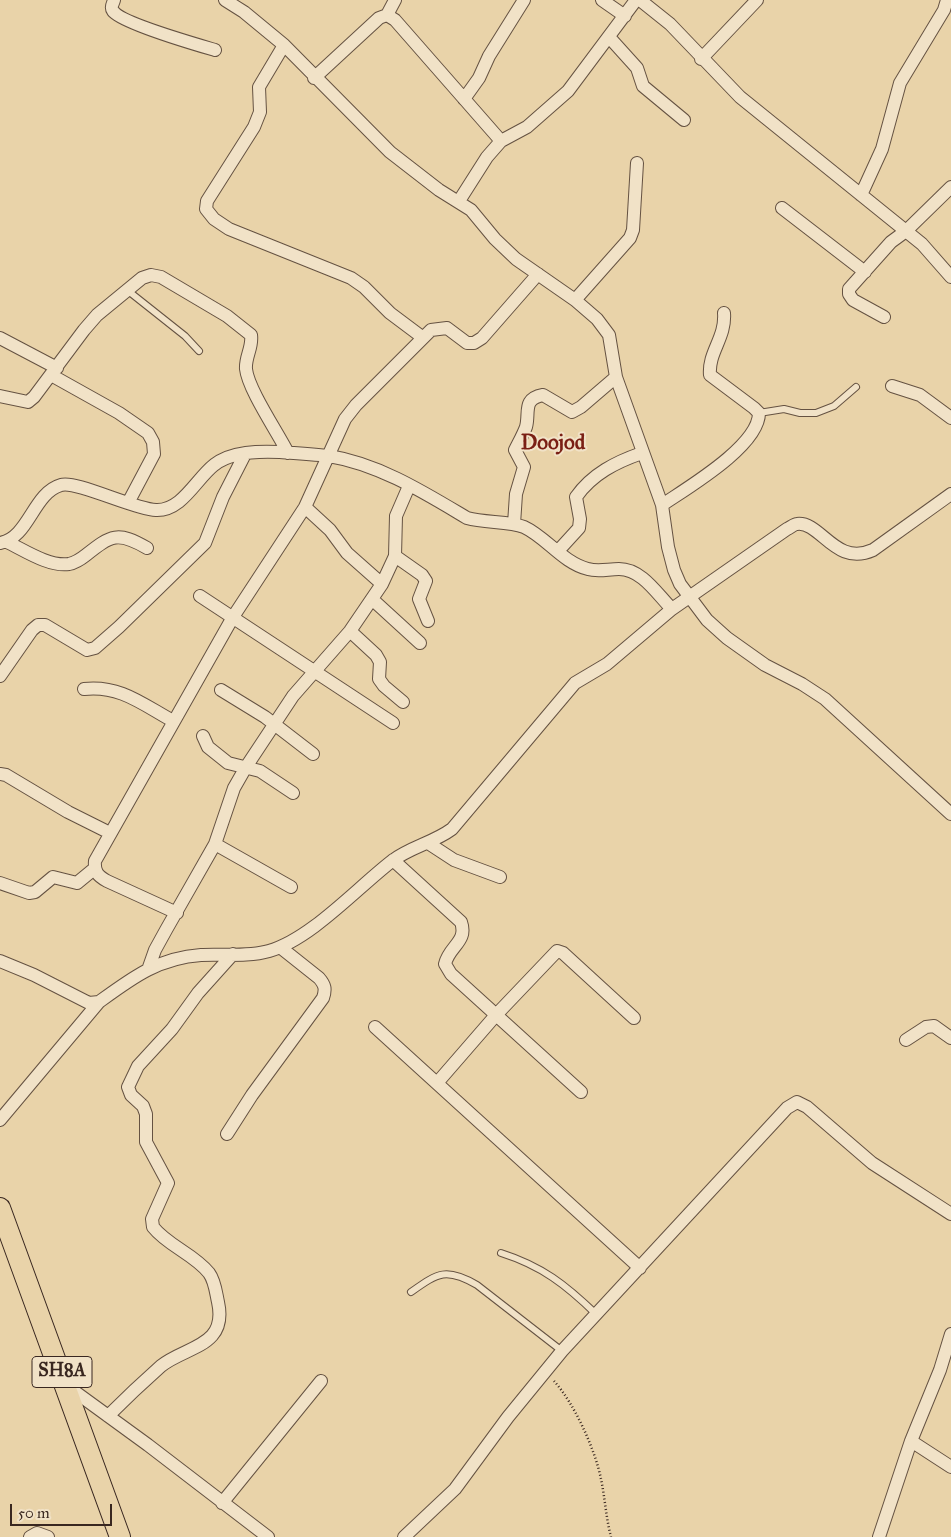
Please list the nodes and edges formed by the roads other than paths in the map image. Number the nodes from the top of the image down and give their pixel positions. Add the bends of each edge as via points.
1 (114, 0) edge
2 (225, 0) edge
3 (395, 0) edge
4 (524, 0) edge
5 (602, 0) edge
6 (636, 0) edge
7 (640, 0) edge
8 (757, 0) edge
9 (947, 0) edge
10 (388, 15) junction
11 (625, 16) junction
12 (609, 37) junction
13 (284, 46) junction
14 (215, 50) dead end
15 (701, 59) junction
16 (314, 78) junction
17 (464, 99) junction
18 (684, 120) dead end
19 (501, 141) junction
20 (637, 163) dead end
21 (951, 187) edge
22 (861, 195) junction
23 (459, 200) junction
24 (782, 208) dead end
25 (906, 230) junction
26 (865, 272) junction
27 (538, 274) junction
28 (951, 276) edge
29 (127, 290) junction
30 (575, 300) junction
31 (724, 313) dead end
32 (884, 317) dead end
33 (422, 337) junction
34 (0, 338) edge
35 (199, 351) dead end
36 (54, 371) junction
37 (616, 377) junction
38 (892, 386) dead end
39 (856, 387) dead end
40 (0, 396) edge
41 (759, 412) junction
42 (951, 418) edge
43 (288, 453) junction
44 (642, 453) junction
45 (245, 454) junction
46 (328, 456) junction
47 (409, 486) junction
48 (951, 494) edge
49 (128, 503) junction
50 (662, 505) junction
51 (305, 507) junction
52 (514, 524) junction
53 (3, 542) edge
54 (147, 548) dead end
55 (558, 551) junction
56 (395, 556) junction
57 (382, 584) junction
58 (200, 596) dead end
59 (689, 596) junction
60 (372, 600) junction
61 (672, 609) junction
62 (233, 618) junction
63 (428, 621) dead end
64 (350, 631) junction
65 (420, 643) dead end
66 (313, 672) junction
67 (0, 676) edge
68 (84, 689) dead end
69 (221, 690) dead end
70 (403, 702) dead end
71 (173, 721) junction
72 (393, 722) dead end
73 (274, 723) junction
74 (203, 736) dead end
75 (313, 754) dead end
76 (246, 768) junction
77 (0, 774) edge
78 (293, 793) dead end
79 (951, 814) edge
80 (110, 833) junction
81 (428, 843) junction
82 (215, 844) junction
83 (393, 860) junction
84 (94, 869) junction
85 (500, 877) dead end
86 (0, 883) edge
87 (291, 887) dead end
88 (177, 913) junction
89 (280, 948) junction
90 (233, 954) junction
91 (0, 961) edge
92 (149, 967) junction
93 (98, 1002) junction
94 (496, 1015) junction
95 (634, 1018) dead end
96 (375, 1027) dead end
97 (951, 1038) edge
98 (906, 1040) dead end
99 (437, 1083) junction
100 (581, 1092) dead end
101 (0, 1120) edge
102 (227, 1134) dead end
103 (0, 1208) edge
104 (951, 1214) edge
105 (501, 1252) dead end
106 (640, 1268) junction
107 (411, 1292) dead end
108 (596, 1314) junction
109 (951, 1334) edge
110 (562, 1351) junction
111 (321, 1381) dead end
112 (67, 1386) junction
113 (108, 1416) junction
114 (911, 1441) junction
115 (951, 1468) edge
116 (222, 1503) junction
117 (30, 1537) edge
118 (48, 1537) edge
119 (120, 1537) edge
120 (268, 1537) edge
121 (404, 1537) edge
122 (879, 1537) edge

1 - 14 street via 113,12 128,21
2 - 13 street
3 - 10 street
4 - 17 street via 489,56 480,78
5 - 11 street
6 - 11 street
7 - 15 street via 670,24
8 - 15 street
9 - 22 street via 900,83 882,149
10 - 16 street via 379,18
10 - 17 street
11 - 12 street
12 - 18 street via 637,68 643,86
12 - 19 street via 568,91 528,127
13 - 16 street
13 - 33 street via 258,87 260,112 254,127 207,200 206,209 229,229 350,278
15 - 22 street via 740,97
16 - 23 street via 390,152 439,190
17 - 19 street
19 - 23 street
20 - 30 street via 630,238
21 - 25 street
22 - 25 street
23 - 27 street via 516,259
24 - 26 street
25 - 26 street
25 - 28 street
26 - 32 street via 848,294
27 - 30 street
27 - 33 street via 474,343 467,343 447,328 431,330
29 - 35 lane
29 - 36 street via 84,330
29 - 43 street via 142,278 151,275 161,277 243,327 252,343 246,370 250,384
30 - 37 street via 597,319 608,334
31 - 41 street via 723,335 709,366 710,375
33 - 46 street via 351,412
34 - 36 street
36 - 40 street via 28,402
36 - 49 street via 148,433 154,454
37 - 44 street
37 - 52 street via 572,412 544,395 529,404 526,425 515,450 524,467 516,494
38 - 42 street via 920,395
39 - 41 lane via 834,406 816,413 784,409
41 - 50 street via 756,426 735,451
43 - 45 street via 263,451
43 - 46 street
44 - 50 street
44 - 55 street via 617,461 581,490 576,497 579,528
45 - 49 street via 228,457 215,464 182,499 168,508 156,510
45 - 67 street via 205,542 119,627 87,650 38,625
46 - 47 street via 382,472
46 - 51 street
47 - 52 street via 467,518
47 - 56 street via 396,516
48 - 59 street via 863,554 851,554 807,526 797,524
49 - 53 street via 74,484 64,484 45,494 15,536
50 - 59 street via 674,570
51 - 57 street via 330,530 347,553
51 - 62 street
52 - 55 street
53 - 54 street via 43,559 69,564 116,536 124,536
55 - 61 street via 588,569 631,570 642,577
56 - 57 street
56 - 63 street via 426,581 419,599
57 - 60 street
58 - 62 street
59 - 61 street
59 - 79 street via 707,620 727,638 765,665 825,699
60 - 64 street
60 - 65 street
61 - 81 street via 607,664 575,683 452,829
62 - 66 street
62 - 71 street
64 - 66 street
64 - 70 street via 376,655 380,662 379,679
66 - 72 street
66 - 73 street
68 - 71 street via 101,687 124,693
69 - 73 street
71 - 80 street
73 - 75 street
73 - 76 street
74 - 76 street via 208,747 228,763
76 - 78 street via 260,772
76 - 82 street via 234,788
77 - 80 street
80 - 84 street
81 - 83 street
81 - 85 street via 454,860
82 - 87 street
82 - 88 street
83 - 89 street via 334,911
83 - 94 street via 460,922 464,930 445,964 451,974
84 - 86 street via 77,883 53,876 35,892 29,893
84 - 88 street via 107,881
88 - 92 street
89 - 90 street
89 - 102 street via 318,978 325,991
90 - 92 street via 189,957
90 - 113 street via 138,1066 128,1087 143,1106 146,1142 168,1183 152,1219 153,1227 210,1274 220,1310 219,1323 206,1342 163,1365
91 - 93 street via 34,974 89,1003
92 - 93 street
93 - 101 street
94 - 95 street via 557,951
94 - 99 street
94 - 100 street
96 - 99 street
97 - 98 street via 934,1026 926,1027
99 - 106 street
103 - 112 main road, SH8A
104 - 106 street via 872,1164 807,1107 796,1102
105 - 108 lane via 527,1261 568,1286
106 - 108 street
107 - 110 lane via 439,1274 451,1273 464,1278
108 - 110 street
109 - 114 street
110 - 121 street via 455,1489
111 - 116 street
112 - 113 street
112 - 119 main road, SH8A
113 - 116 street
114 - 115 street
114 - 122 street
116 - 120 street
117 - 118 street via 37,1533

